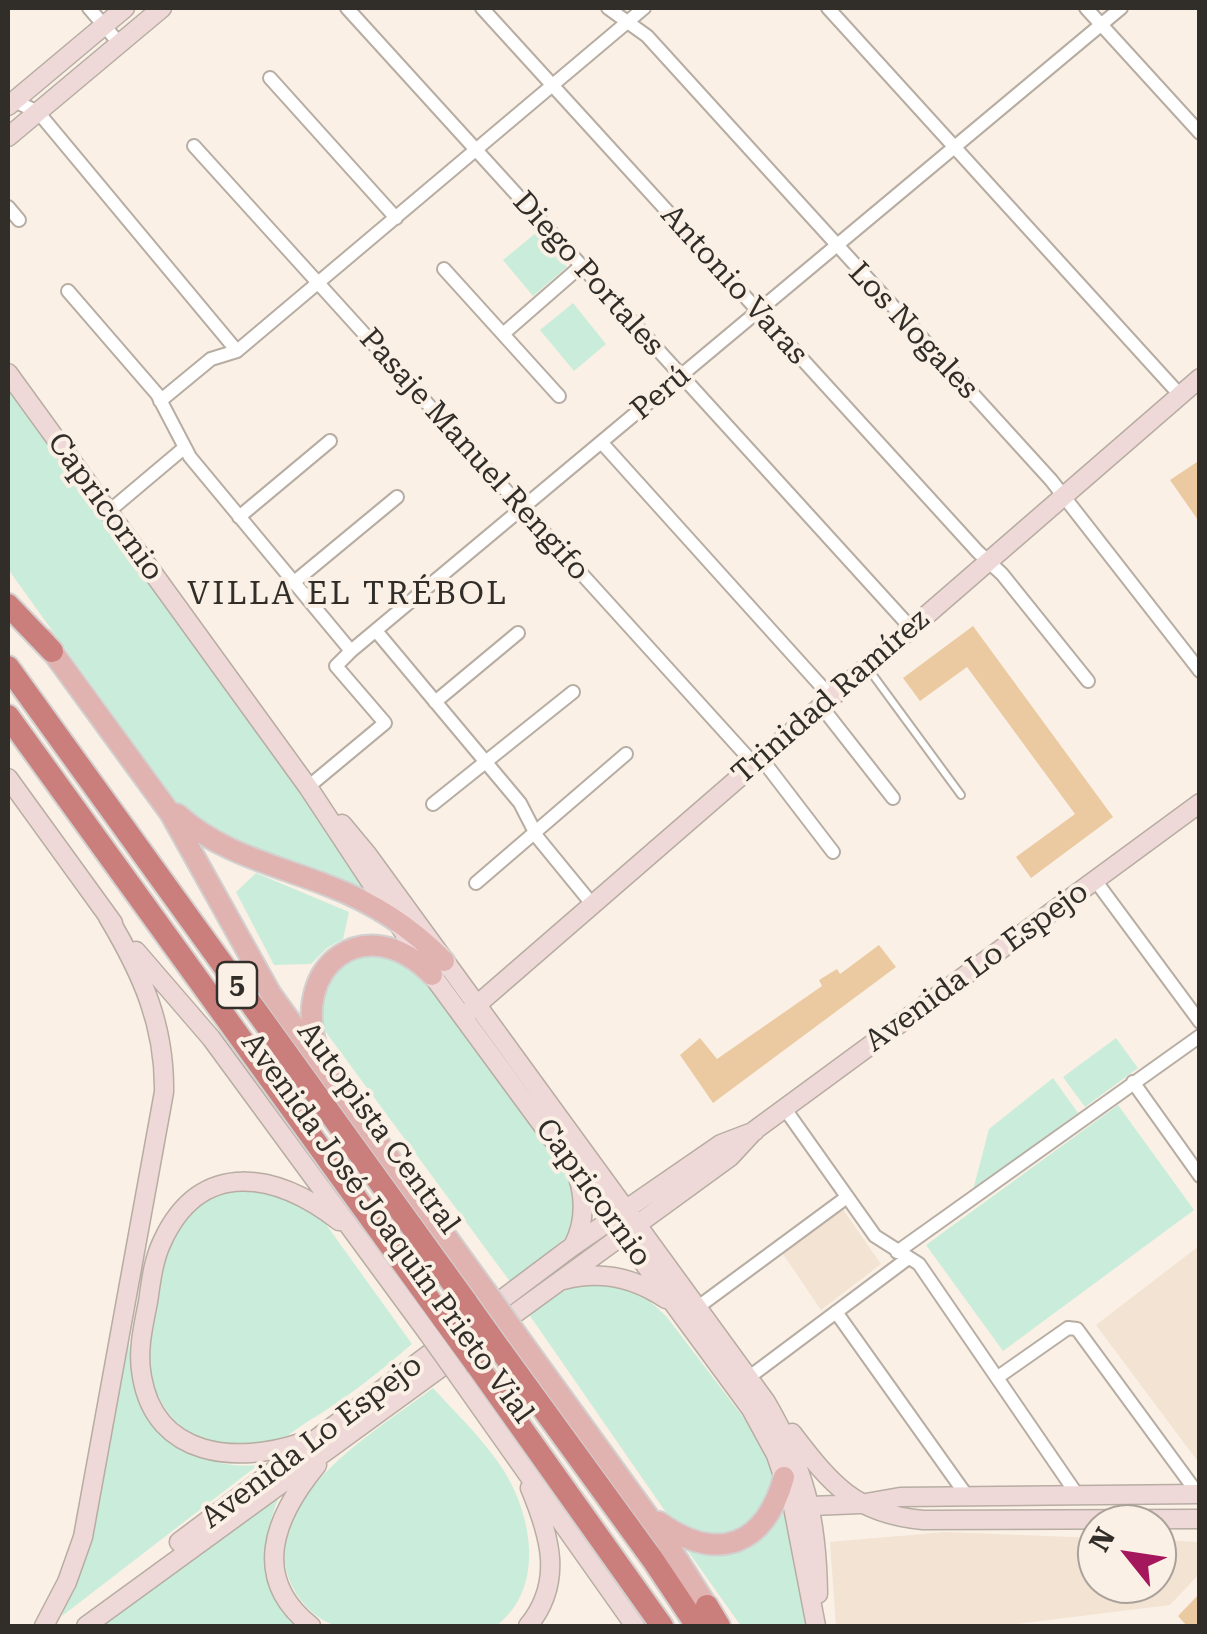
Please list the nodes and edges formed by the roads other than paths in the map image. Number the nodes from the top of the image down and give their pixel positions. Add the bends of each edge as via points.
1 (89, 8) edge
2 (125, 8) edge
3 (162, 8) edge
4 (347, 8) edge
5 (482, 8) edge
6 (608, 8) edge
7 (644, 8) edge
8 (828, 8) edge
9 (1086, 8) edge
10 (1121, 8) edge
11 (628, 22) junction
12 (1101, 24) junction
13 (104, 25) junction
14 (120, 43) junction
15 (270, 78) dead end
16 (554, 85) junction
17 (9, 102) edge
18 (38, 112) junction
19 (1200, 133) edge
20 (8, 137) edge
21 (194, 146) dead end
22 (954, 146) junction
23 (476, 150) junction
24 (8, 207) edge
25 (396, 218) junction
26 (19, 220) dead end
27 (836, 246) junction
28 (581, 266) junction
29 (444, 268) dead end
30 (318, 283) junction
31 (68, 291) dead end
32 (758, 312) junction
33 (503, 334) junction
34 (237, 351) junction
35 (8, 373) edge
36 (681, 376) junction
37 (1200, 378) edge
38 (1180, 395) junction
39 (559, 396) dead end
40 (160, 401) junction
41 (330, 441) dead end
42 (602, 443) junction
43 (184, 448) junction
44 (1064, 496) junction
45 (396, 497) dead end
46 (523, 509) junction
47 (108, 512) junction
48 (239, 517) junction
49 (988, 561) junction
50 (294, 582) junction
51 (8, 590) edge
52 (8, 605) edge
53 (911, 628) junction
54 (376, 632) junction
55 (518, 633) dead end
56 (52, 651) junction
57 (350, 651) junction
58 (867, 666) junction
59 (8, 667) edge
60 (1200, 672) edge
61 (1088, 681) dead end
62 (573, 692) dead end
63 (826, 701) junction
64 (436, 702) junction
65 (8, 716) edge
66 (626, 754) dead end
67 (757, 761) junction
68 (486, 762) junction
69 (8, 778) edge
70 (308, 787) junction
71 (154, 792) junction
72 (961, 795) dead end
73 (893, 798) dead end
74 (1200, 803) edge
75 (434, 804) dead end
76 (534, 830) junction
77 (833, 852) dead end
78 (1096, 880) junction
79 (476, 882) dead end
80 (592, 904) junction
81 (108, 917) junction
82 (397, 919) junction
83 (438, 968) junction
84 (470, 1011) junction
85 (1200, 1022) edge
86 (1200, 1036) edge
87 (327, 1071) junction
88 (1133, 1082) junction
89 (785, 1109) junction
90 (755, 1130) junction
91 (574, 1167) junction
92 (1200, 1176) edge
93 (847, 1197) junction
94 (620, 1213) junction
95 (631, 1229) junction
96 (354, 1234) junction
97 (573, 1246) junction
98 (902, 1255) junction
99 (553, 1283) junction
100 (476, 1297) junction
101 (677, 1306) junction
102 (698, 1307) junction
103 (836, 1312) junction
104 (435, 1326) junction
105 (508, 1342) junction
106 (467, 1370) junction
107 (998, 1377) junction
108 (748, 1378) junction
109 (766, 1402) junction
110 (327, 1439) junction
111 (515, 1456) junction
112 (784, 1477) junction
113 (1199, 1494) edge
114 (967, 1496) junction
115 (1078, 1496) junction
116 (860, 1504) junction
117 (812, 1506) junction
118 (642, 1507) junction
119 (1195, 1516) edge
120 (799, 1532) junction
121 (702, 1616) edge
122 (44, 1626) edge
123 (70, 1626) edge
124 (86, 1626) edge
125 (311, 1626) edge
126 (528, 1626) edge
127 (635, 1626) edge
128 (662, 1626) edge
129 (722, 1626) edge
130 (817, 1626) edge

1 - 13 street
2 - 13 main road
3 - 14 main road
4 - 23 street, Diego Portales
5 - 16 street, Antonio Varas
6 - 11 street, Los Nogales
7 - 11 street
8 - 22 street
9 - 12 street
10 - 12 street, Perú
11 - 16 street
11 - 27 street, Los Nogales via 648,36
12 - 19 street
12 - 22 street, Perú
13 - 14 street
13 - 17 main road
14 - 18 main road
15 - 25 street
16 - 23 street
16 - 32 street, Antonio Varas
17 - 18 street
18 - 20 main road
18 - 34 street
21 - 30 street, Pasaje Manuel Rengifo
22 - 27 street, Perú
22 - 38 street
23 - 25 street
23 - 28 street, Diego Portales
24 - 26 street
25 - 30 street
27 - 32 street, Perú
27 - 44 street, Los Nogales
28 - 33 street
28 - 36 street, Diego Portales
29 - 33 street
30 - 34 street
30 - 46 street, Pasaje Manuel Rengifo
31 - 40 street
32 - 36 street, Perú
32 - 49 street, Antonio Varas
33 - 39 street
34 - 40 street via 211,358
35 - 47 main road, Capricornio
36 - 42 street, Perú
36 - 53 street, Diego Portales
37 - 38 main road, Trinidad Ramírez
38 - 44 main road, Trinidad Ramírez
40 - 43 street
41 - 48 street
42 - 46 street, Perú
42 - 63 street
43 - 47 street
43 - 48 street
44 - 49 main road, Trinidad Ramírez
44 - 60 street, Los Nogales
45 - 50 street
46 - 54 street, Perú
46 - 67 street, Pasaje Manuel Rengifo
47 - 70 main road, Capricornio
48 - 50 street
49 - 53 main road, Trinidad Ramírez
49 - 61 street, Antonio Varas
50 - 57 street
51 - 56 main road, Avenida José Joaquín Prieto Vial
52 - 56 highway
53 - 58 main road, Trinidad Ramírez
54 - 57 street, Perú
54 - 64 street
55 - 64 street
56 - 71 main road, Avenida José Joaquín Prieto Vial
57 - 70 street via 336,666 386,723
58 - 63 main road, Trinidad Ramírez
58 - 72 lane
59 - 100 highway, Autopista Central / 5
62 - 68 street
63 - 67 main road, Trinidad Ramírez
63 - 73 street
64 - 68 street
65 - 104 highway, Autopista Central / 5
66 - 76 street
67 - 77 street, Pasaje Manuel Rengifo
67 - 80 main road, Trinidad Ramírez
68 - 75 street
68 - 76 street
69 - 81 main road, Avenida José Joaquín Prieto Vial
70 - 82 main road, Capricornio
70 - 83 main road, Capricornio via 367,854
71 - 82 main road via 218,844 348,893
71 - 87 main road, Avenida José Joaquín Prieto Vial via 260,977
74 - 78 main road, Avenida Lo Espejo
76 - 79 street
76 - 80 street
78 - 85 street
78 - 89 main road, Avenida Lo Espejo
80 - 84 main road, Trinidad Ramírez
81 - 96 main road, Avenida José Joaquín Prieto Vial via 211,1038
81 - 122 main road via 158,1021 162,1107 83,1537
82 - 83 main road
83 - 84 main road, Capricornio
83 - 87 main road via 384,945 354,948 334,959 319,977 310,1006
84 - 91 main road, Capricornio
84 - 94 main road, Capricornio
86 - 88 street
87 - 100 main road, Avenida José Joaquín Prieto Vial
88 - 92 street
88 - 98 street
89 - 90 main road, Avenida Lo Espejo
89 - 93 street
90 - 94 main road, Avenida Lo Espejo via 730,1139
90 - 95 main road, Avenida Lo Espejo
91 - 94 main road, Capricornio
91 - 97 main road via 583,1208
93 - 98 street via 875,1236
93 - 102 street
94 - 95 main road, Capricornio
94 - 97 main road, Avenida Lo Espejo
95 - 99 main road, Avenida Lo Espejo
95 - 101 main road, Capricornio
95 - 102 main road, Capricornio
96 - 104 main road, Avenida José Joaquín Prieto Vial
96 - 110 main road via 287,1188 252,1180 220,1186 195,1200 168,1230 144,1320 145,1389 164,1422 186,1441 237,1455
97 - 110 main road, Avenida Lo Espejo
98 - 103 street
98 - 107 street via 919,1264
99 - 101 main road via 613,1276
99 - 110 main road, Avenida Lo Espejo
100 - 105 highway, Autopista Central / 5, bridge
101 - 112 main road, Capricornio via 751,1409
102 - 108 main road, Capricornio
103 - 108 street
103 - 114 street
104 - 106 highway, Autopista Central / 5, bridge
105 - 118 main road, Avenida José Joaquín Prieto Vial
105 - 121 highway, Autopista Central / 5 via 642,1544
106 - 111 main road, Avenida José Joaquín Prieto Vial
106 - 128 highway, Autopista Central / 5
107 - 113 street via 1077,1328
107 - 115 street
108 - 109 main road, Capricornio
109 - 116 main road via 826,1476
109 - 117 main road, Capricornio
110 - 123 main road, Avenida Lo Espejo
110 - 124 main road, Avenida Lo Espejo
110 - 125 main road via 276,1534 282,1588
111 - 126 main road via 546,1527 551,1558 548,1590
111 - 127 main road, Avenida José Joaquín Prieto Vial
112 - 117 main road
112 - 118 main road via 762,1525 724,1545 681,1537
112 - 120 main road, Capricornio
113 - 115 main road
114 - 115 main road
114 - 116 main road
116 - 117 main road
116 - 119 main road via 924,1520
117 - 120 main road
117 - 130 main road, Capricornio
118 - 121 main road, Avenida José Joaquín Prieto Vial
120 - 130 main road, Capricornio
121 - 129 highway, Autopista Central

